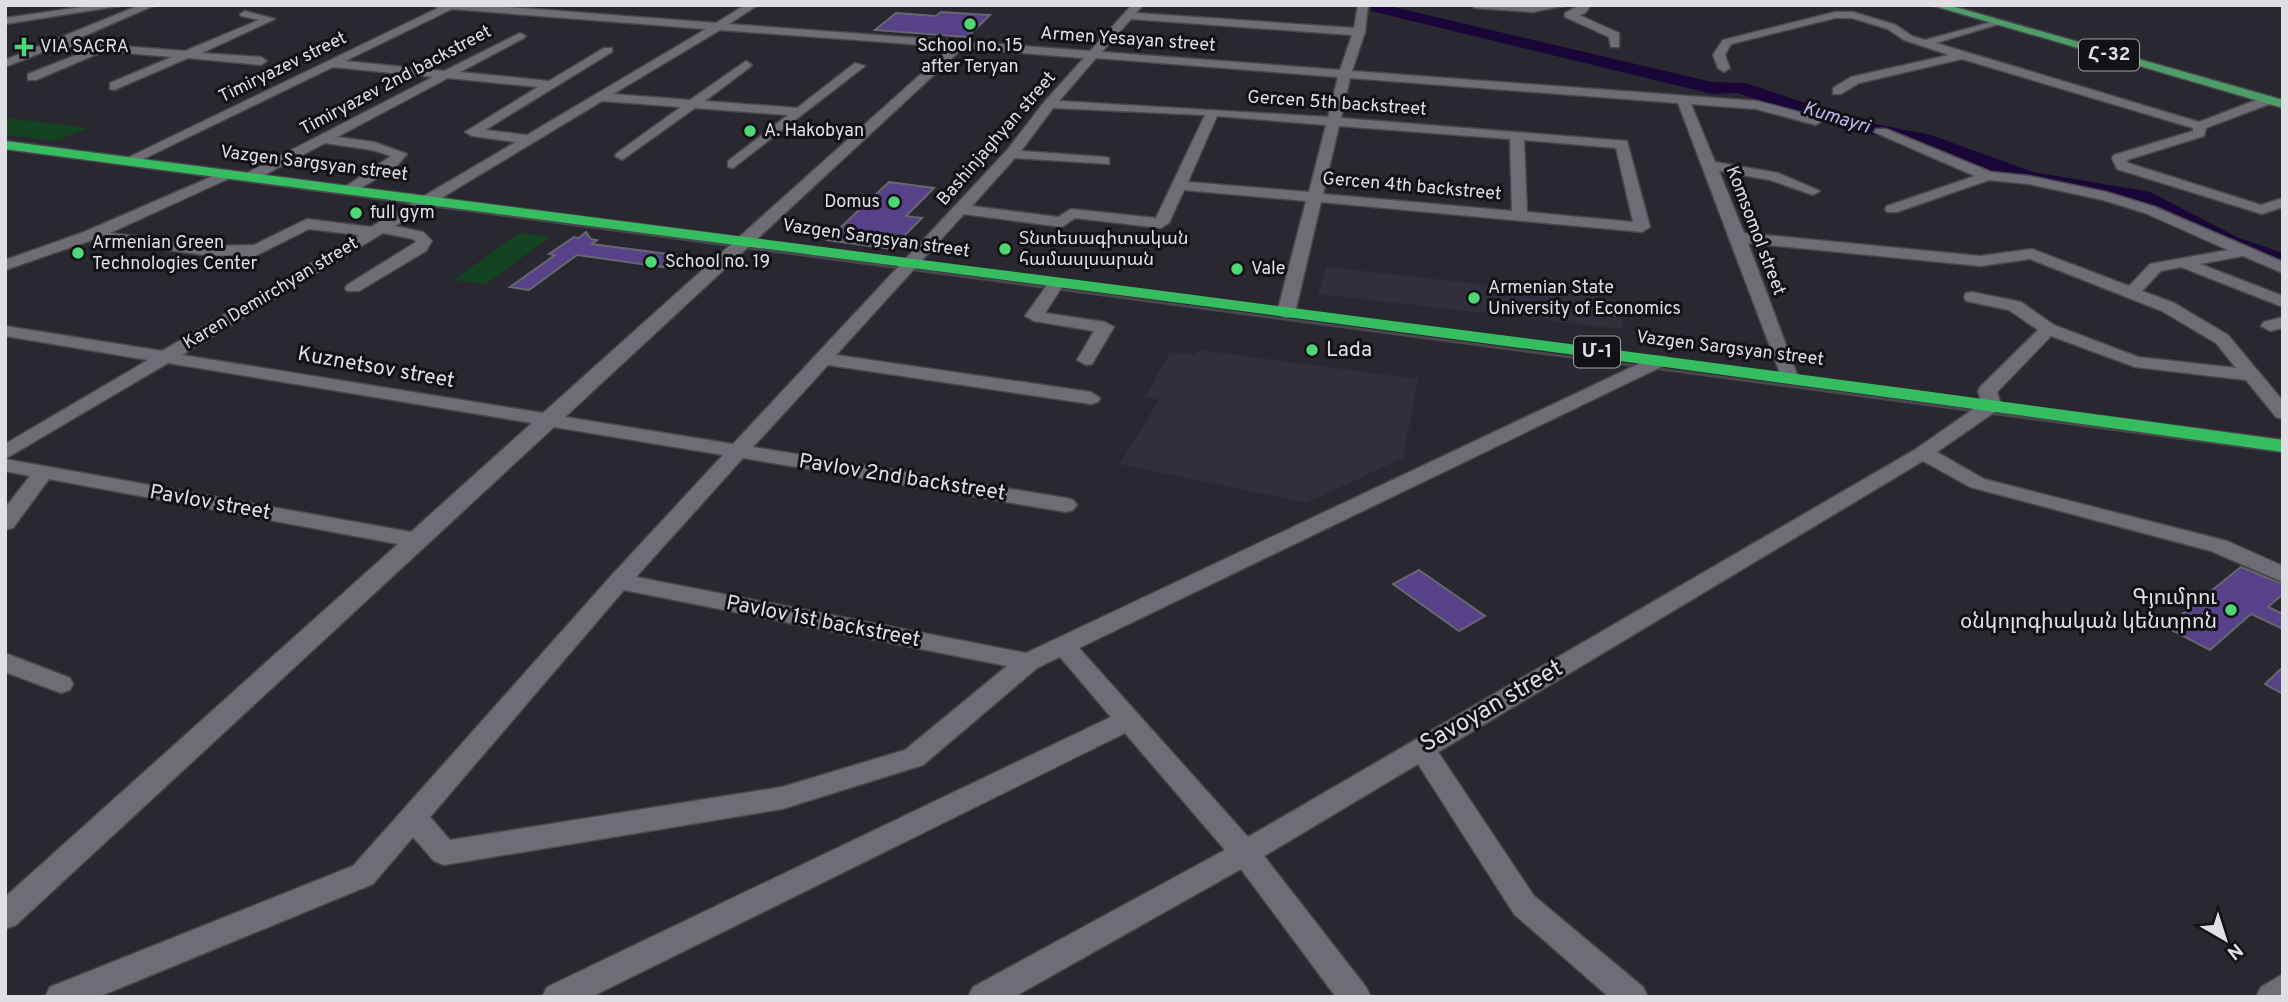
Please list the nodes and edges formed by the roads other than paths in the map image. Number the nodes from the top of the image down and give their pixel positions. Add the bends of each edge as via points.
1 (121, 5) edge
2 (150, 5) edge
3 (436, 5) edge
4 (753, 5) edge
5 (1138, 5) edge
6 (1363, 5) edge
7 (1475, 5) edge
8 (1563, 5) edge
9 (1586, 5) edge
10 (1936, 5) edge
11 (452, 6) edge
12 (1844, 10) edge
13 (244, 14) dead end
14 (1127, 16) junction
15 (5, 21) edge
16 (1995, 22) junction
17 (719, 26) junction
18 (1359, 32) junction
19 (520, 36) dead end
20 (1925, 43) junction
21 (57, 44) junction
22 (1615, 44) dead end
23 (960, 45) junction
24 (104, 48) junction
25 (608, 50) dead end
26 (188, 55) junction
27 (1092, 55) junction
28 (1962, 55) junction
29 (261, 61) dead end
30 (5, 64) edge
31 (332, 64) junction
32 (746, 65) dead end
33 (859, 66) dead end
34 (1724, 68) dead end
35 (449, 74) junction
36 (1345, 74) junction
37 (32, 77) dead end
38 (548, 84) junction
39 (114, 86) dead end
40 (1838, 91) dead end
41 (599, 97) junction
42 (1683, 99) junction
43 (2276, 102) edge
44 (692, 104) junction
45 (1049, 104) junction
46 (799, 112) junction
47 (1213, 112) junction
48 (1335, 121) junction
49 (1816, 121) dead end
50 (2200, 126) junction
51 (1881, 132) dead end
52 (1517, 136) junction
53 (324, 139) junction
54 (527, 139) junction
55 (5, 145) edge
56 (1011, 154) junction
57 (622, 156) dead end
58 (128, 161) junction
59 (1104, 161) dead end
60 (733, 164) dead end
61 (1709, 164) junction
62 (227, 174) junction
63 (1988, 176) junction
64 (250, 177) junction
65 (1178, 185) junction
66 (349, 189) junction
67 (1813, 191) dead end
68 (1314, 198) junction
69 (427, 200) junction
70 (2283, 202) edge
71 (960, 209) junction
72 (1892, 209) dead end
73 (1520, 216) junction
74 (1642, 227) joint
75 (377, 230) junction
76 (89, 235) junction
77 (1738, 237) junction
78 (741, 242) junction
79 (5, 250) edge
80 (255, 250) junction
81 (2242, 252) junction
82 (39, 256) junction
83 (2179, 261) junction
84 (910, 264) junction
85 (5, 265) edge
86 (228, 265) dead end
87 (2283, 268) edge
88 (1056, 284) junction
89 (353, 288) dead end
90 (2131, 292) junction
91 (1972, 297) dead end
92 (2283, 302) edge
93 (1286, 313) junction
94 (2048, 329) junction
95 (11, 336) edge
96 (167, 356) junction
97 (824, 359) junction
98 (1086, 360) dead end
99 (1658, 361) junction
100 (2254, 375) junction
101 (1789, 377) junction
102 (1091, 398) dead end
103 (1992, 405) junction
104 (2283, 413) edge
105 (548, 421) junction
106 (2283, 446) edge
107 (738, 452) junction
108 (5, 453) edge
109 (1923, 453) junction
110 (5, 465) edge
111 (44, 472) junction
112 (1066, 505) dead end
113 (5, 523) edge
114 (415, 540) junction
115 (2283, 575) edge
116 (619, 581) junction
117 (1063, 645) junction
118 (5, 662) edge
119 (1028, 663) junction
120 (61, 684) dead end
121 (1129, 720) junction
122 (1422, 748) junction
123 (412, 816) junction
124 (1245, 853) junction
125 (5, 916) edge
126 (2283, 988) edge
127 (61, 997) edge
128 (558, 997) edge
129 (984, 997) edge
130 (1355, 997) edge
131 (1632, 997) edge
132 (2272, 997) edge

1 - 15 street
2 - 21 street
3 - 11 street, Armen Yesayan street
4 - 17 street, Karen Demirchyan street
5 - 14 street, Bashinjaghyan street
6 - 18 street
7 - 8 street via 1533,9
9 - 22 street via 1569,15 1615,35
10 - 16 main road, Հ-32
11 - 17 street, Armen Yesayan street
11 - 31 street, Timiryazev street
12 - 20 street
12 - 34 street via 1727,42 1719,55
13 - 26 street via 270,19
14 - 18 street
14 - 27 street, Bashinjaghyan street
16 - 20 street
16 - 43 main road, Հ-32
17 - 23 street, Armen Yesayan street
17 - 41 street, Karen Demirchyan street
18 - 36 street
19 - 35 street, Timiryazev 2nd backstreet
20 - 28 street
21 - 24 street
21 - 30 street
23 - 27 street, Armen Yesayan street
23 - 78 street
24 - 26 street
24 - 37 street
25 - 38 street
26 - 29 street
26 - 39 street
27 - 36 street, Armen Yesayan street
27 - 45 street, Bashinjaghyan street
28 - 40 street via 1855,80
28 - 50 street
31 - 35 street
31 - 58 street, Timiryazev street
32 - 44 street
33 - 46 street
35 - 38 street
35 - 53 street, Timiryazev 2nd backstreet
36 - 42 street, Armen Yesayan street
36 - 48 street
38 - 54 street via 472,132
41 - 44 street
41 - 54 street, Karen Demirchyan street
42 - 49 street, Armen Yesayan street via 1758,105
42 - 61 street, Komsomol street
43 - 50 street
44 - 46 street
44 - 57 street
45 - 47 street, Gercen 5th backstreet
45 - 56 street, Bashinjaghyan street
46 - 60 street
47 - 48 street, Gercen 5th backstreet
47 - 65 street
48 - 52 street, Gercen 5th backstreet
48 - 68 street
50 - 70 street via 2199,134 2119,158 2122,166 2262,210
51 - 63 street
52 - 73 street
52 - 74 street, Gercen 5th backstreet via 1622,144
53 - 64 street, Timiryazev 2nd backstreet
53 - 66 street via 400,154
54 - 69 street, Karen Demirchyan street
55 - 58 highway, Vazgen Sargsyan street / Մ-1
56 - 59 street
56 - 71 street, Bashinjaghyan street
58 - 62 highway, Vazgen Sargsyan street / Մ-1
61 - 67 street via 1773,176
61 - 77 street, Komsomol street
62 - 64 highway, Vazgen Sargsyan street / Մ-1
62 - 76 street
63 - 72 street
63 - 81 street via 2106,196 2150,210
64 - 66 highway, Vazgen Sargsyan street / Մ-1
65 - 68 street, Gercen 4th backstreet
65 - 71 street via 1161,223 1072,213 1062,222
66 - 69 highway, Vazgen Sargsyan street / Մ-1
68 - 73 street, Gercen 4th backstreet
68 - 93 street
69 - 75 street, Karen Demirchyan street
69 - 78 highway, Vazgen Sargsyan street / Մ-1
71 - 84 street, Bashinjaghyan street
73 - 74 street, Gercen 4th backstreet
75 - 80 street via 307,224
75 - 89 street via 418,235 424,241 420,248
75 - 96 street, Karen Demirchyan street
76 - 80 street via 212,250
76 - 82 street
77 - 90 street via 1980,261 2032,254
77 - 101 street, Komsomol street
78 - 84 highway, Vazgen Sargsyan street / Մ-1
78 - 105 street
79 - 82 street
80 - 86 street
81 - 83 street
81 - 87 street
82 - 85 street
83 - 90 street via 2156,267
83 - 92 street
84 - 88 highway, Vazgen Sargsyan street / Մ-1
84 - 97 street, Bashinjaghyan street
88 - 93 highway, Vazgen Sargsyan street / Մ-1
88 - 98 street via 1034,316 1105,327
90 - 100 street via 2168,307 2222,339
91 - 94 street via 2015,306
93 - 99 highway, Vazgen Sargsyan street / Մ-1
94 - 100 street via 2136,362
94 - 103 street via 1987,391
95 - 96 street, Kuznetsov street
96 - 105 street, Kuznetsov street
96 - 108 street, Karen Demirchyan street
97 - 102 street
97 - 107 street, Bashinjaghyan street
99 - 101 highway, Vazgen Sargsyan street / Մ-1
99 - 117 street
100 - 104 street
101 - 103 highway, Vazgen Sargsyan street / Մ-1
103 - 106 highway, Vazgen Sargsyan street / Մ-1
103 - 109 street, Savoyan street
105 - 107 street, Kuznetsov street
105 - 114 street
107 - 112 street, Pavlov 2nd backstreet
107 - 116 street, Bashinjaghyan street
109 - 115 street via 1977,483 2218,546
109 - 122 street, Savoyan street
110 - 111 street, Pavlov street
111 - 113 street
111 - 114 street, Pavlov street
114 - 125 street
116 - 119 street, Pavlov 1st backstreet
116 - 123 street, Bashinjaghyan street
117 - 119 street
117 - 121 street
118 - 120 street
119 - 123 street via 914,758 782,798 444,853
121 - 124 street
121 - 128 street
122 - 124 street, Savoyan street
122 - 131 street via 1524,905
123 - 127 street, Bashinjaghyan street via 363,875
124 - 129 street, Savoyan street
124 - 130 street
126 - 132 street

